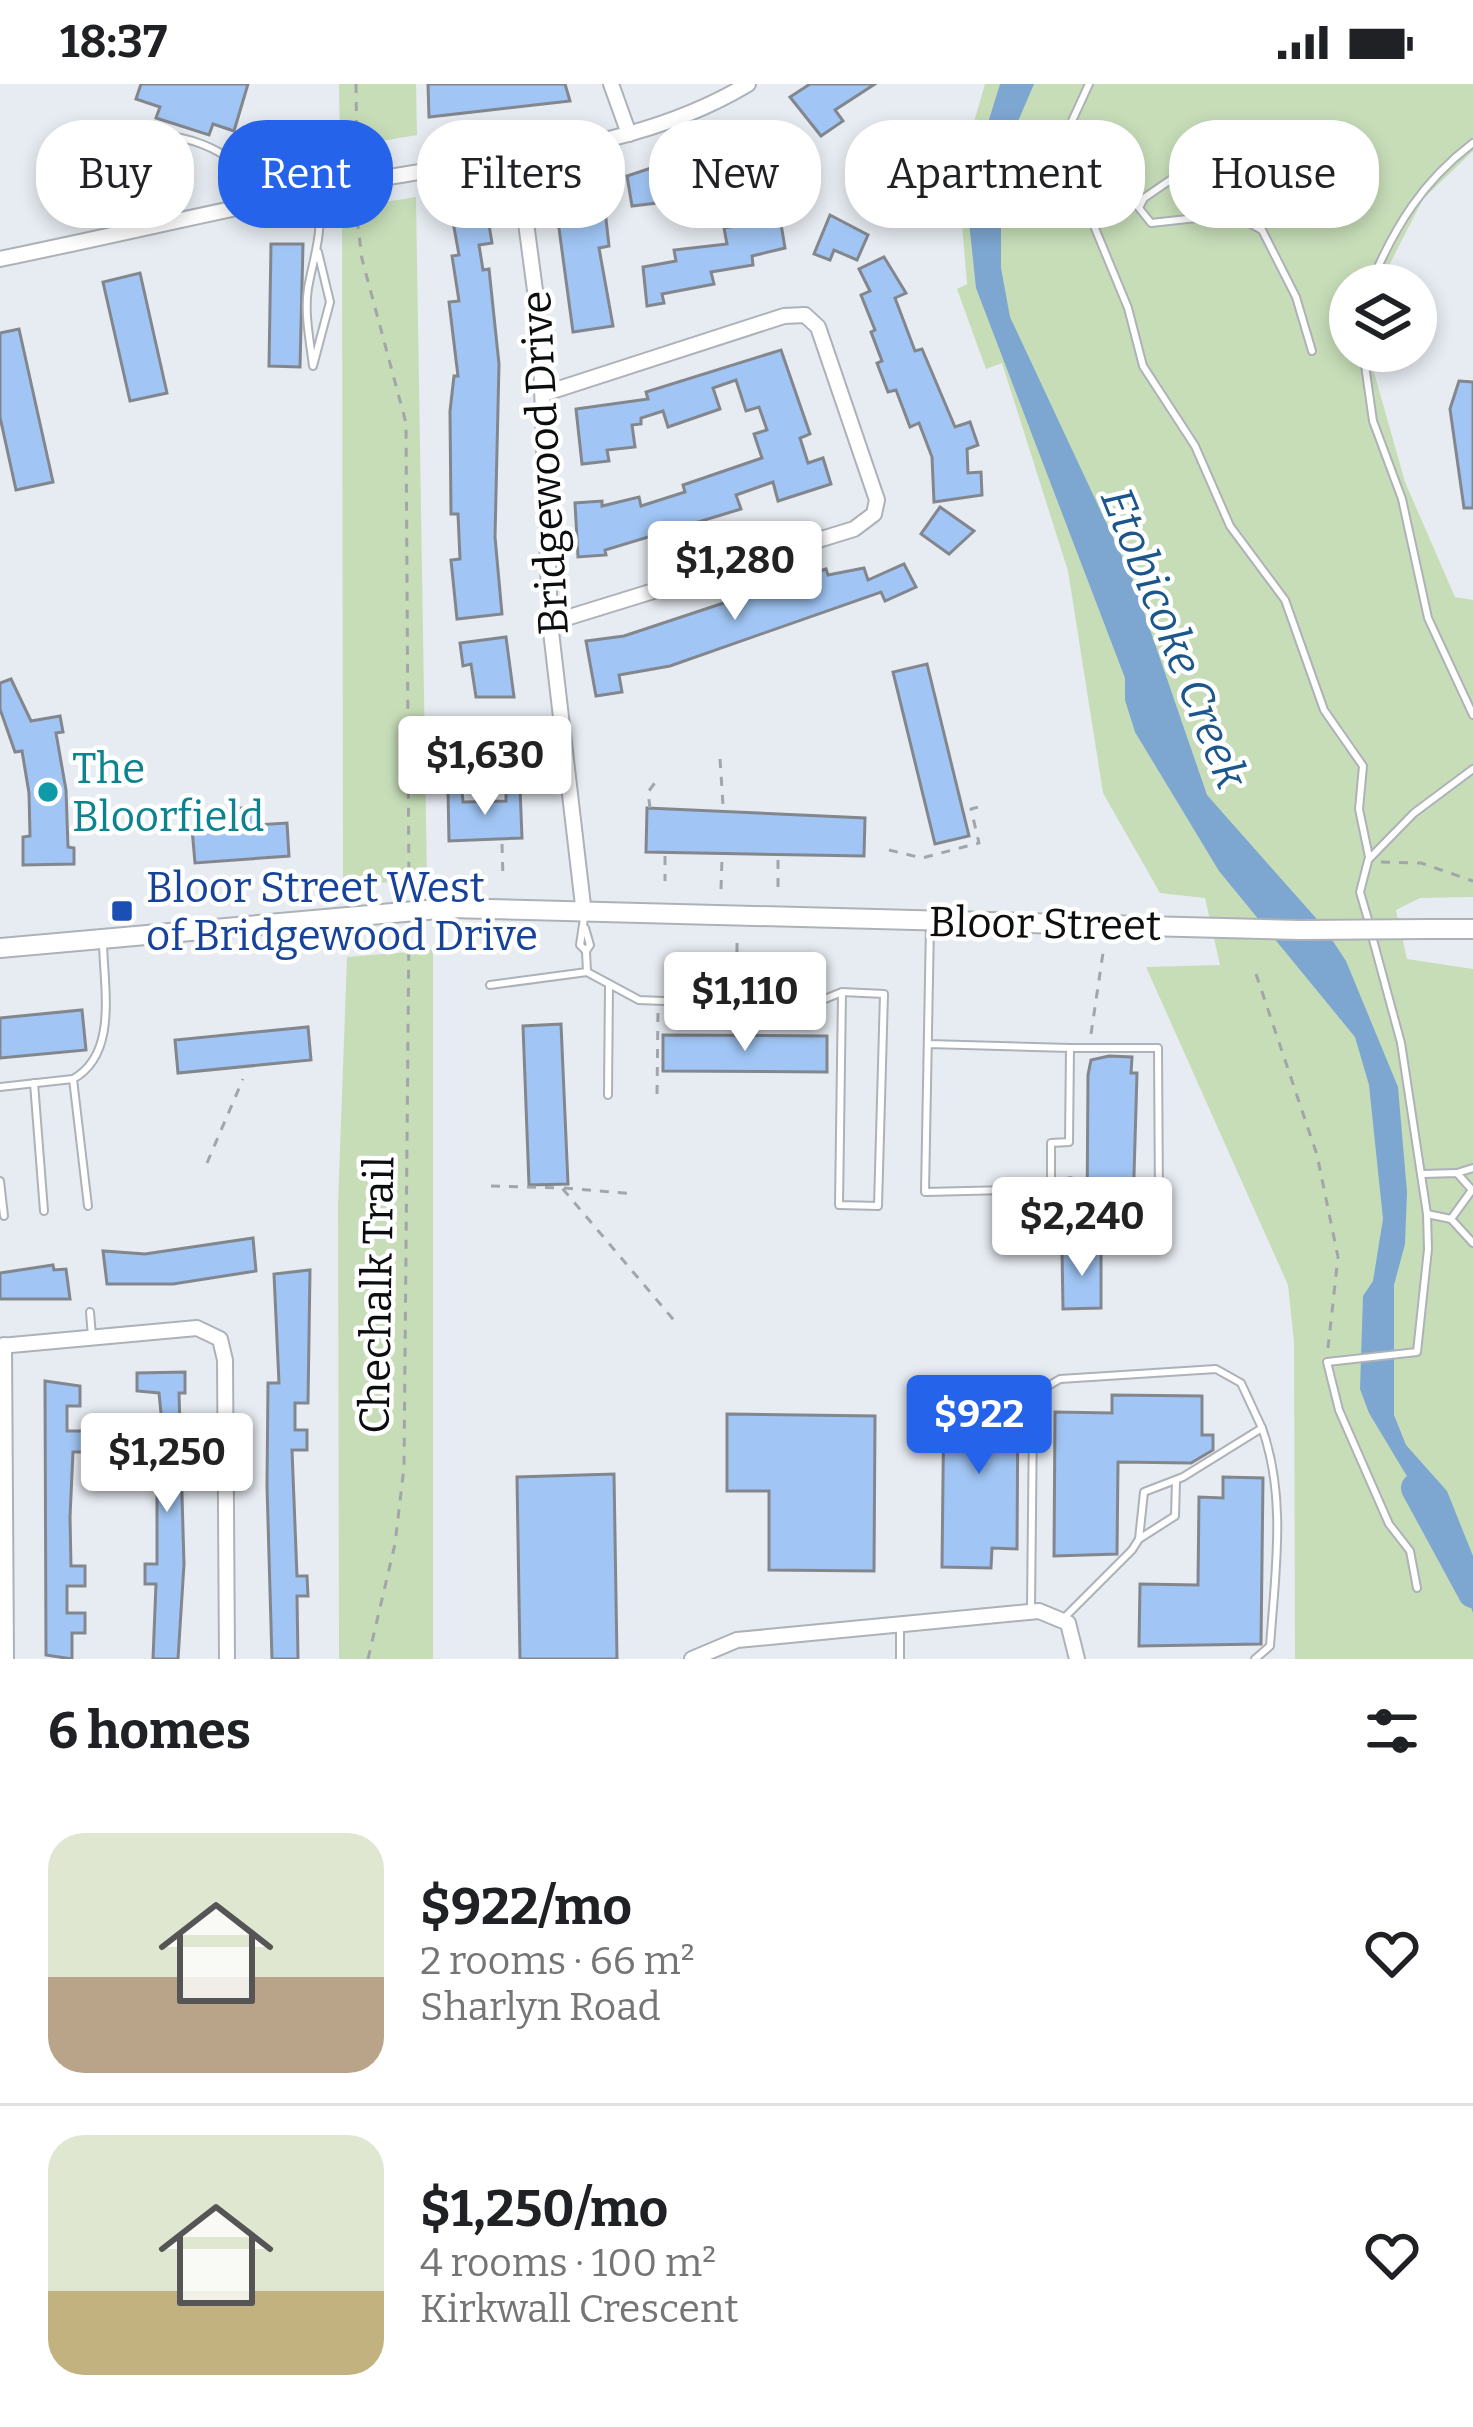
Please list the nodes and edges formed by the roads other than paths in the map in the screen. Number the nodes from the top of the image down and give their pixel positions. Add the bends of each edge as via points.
1 (611, 84) edge
2 (748, 84) edge
3 (1089, 84) edge
4 (629, 134) junction
5 (625, 135) edge
6 (1473, 143) edge
7 (218, 153) edge
8 (1169, 181) edge
9 (218, 213) edge
10 (1169, 221) edge
11 (320, 228) edge
12 (527, 228) edge
13 (1258, 228) edge
14 (116, 235) junction
15 (318, 252) junction
16 (0, 259) edge
17 (1379, 264) edge
18 (1312, 350) dead end
19 (1366, 372) edge
20 (543, 394) junction
21 (550, 623) junction
22 (1473, 715) edge
23 (1473, 769) edge
24 (1367, 862) junction
25 (585, 921) junction
26 (930, 921) junction
27 (1473, 929) edge
28 (103, 939) junction
29 (0, 948) edge
30 (587, 972) junction
31 (609, 984) junction
32 (490, 986) dead end
33 (842, 992) junction
34 (928, 1044) junction
35 (1070, 1048) junction
36 (74, 1079) junction
37 (34, 1083) junction
38 (0, 1087) edge
39 (608, 1095) dead end
40 (1473, 1168) edge
41 (1421, 1174) junction
42 (1457, 1174) junction
43 (0, 1181) edge
44 (1070, 1181) dead end
45 (1051, 1190) junction
46 (1160, 1202) dead end
47 (88, 1206) dead end
48 (44, 1211) dead end
49 (1426, 1214) junction
50 (4, 1216) dead end
51 (1451, 1219) junction
52 (1473, 1243) edge
53 (90, 1312) dead end
54 (92, 1337) junction
55 (2, 1346) edge
56 (1262, 1428) junction
57 (1176, 1481) junction
58 (1139, 1539) junction
59 (1417, 1588) dead end
60 (1031, 1612) junction
61 (1063, 1618) junction
62 (899, 1624) junction
63 (1077, 1653) edge
64 (6, 1659) edge
65 (227, 1659) edge
66 (692, 1659) edge
67 (900, 1659) edge
68 (1255, 1659) edge

1 - 4 street
2 - 4 street
3 - 24 lane via 1072,121 1080,197 1149,378 1195,446 1230,526 1285,600 1324,710 1364,766 1359,809
4 - 5 street
6 - 17 lane via 1436,172 1395,226
7 - 14 lane via 148,132 122,143 106,166
8 - 10 lane via 1139,208 1151,223
9 - 14 street
11 - 15 lane
12 - 20 street, Bridgewood Drive
13 - 18 lane via 1305,319
14 - 16 street
15 - 15 lane via 308,289 314,366 330,302
19 - 22 lane via 1428,618
20 - 21 street, Bridgewood Drive
20 - 21 street via 805,316 818,327 878,500 854,529
21 - 25 street, Bridgewood Drive
23 - 24 lane
24 - 41 lane via 1360,892 1390,991
25 - 26 main road, Bloor Street
25 - 28 main road, Bloor Street via 449,908
25 - 30 lane
26 - 27 main road, Bloor Street, bridge
26 - 34 lane
28 - 29 main road, Bloor Street
28 - 36 lane via 104,1048 94,1068
30 - 31 lane
30 - 32 lane
31 - 33 lane via 639,1000 713,1003 738,1014
31 - 39 lane
33 - 33 lane via 884,994 878,1206 839,1205
34 - 35 lane
34 - 45 lane via 925,1192
35 - 45 lane via 1069,1147 1051,1143
35 - 46 lane via 1158,1048
36 - 37 lane
36 - 47 lane
37 - 38 lane
37 - 48 lane
40 - 42 lane
41 - 42 lane
41 - 49 lane
42 - 51 lane via 1472,1190
43 - 50 lane
44 - 45 lane
49 - 51 lane
49 - 59 lane via 1417,1352 1327,1361 1339,1410 1389,1524 1410,1551
51 - 52 lane
53 - 54 lane
54 - 55 street
54 - 65 street via 202,1328 222,1343
55 - 64 street
56 - 57 lane
56 - 60 lane via 1241,1383 1216,1369 1048,1386 1033,1416
56 - 68 lane via 1277,1499 1270,1646
57 - 58 lane via 1175,1516
57 - 58 lane via 1140,1495
58 - 61 lane
60 - 61 street
60 - 62 street
61 - 63 street
62 - 66 street via 728,1642
62 - 67 lane

